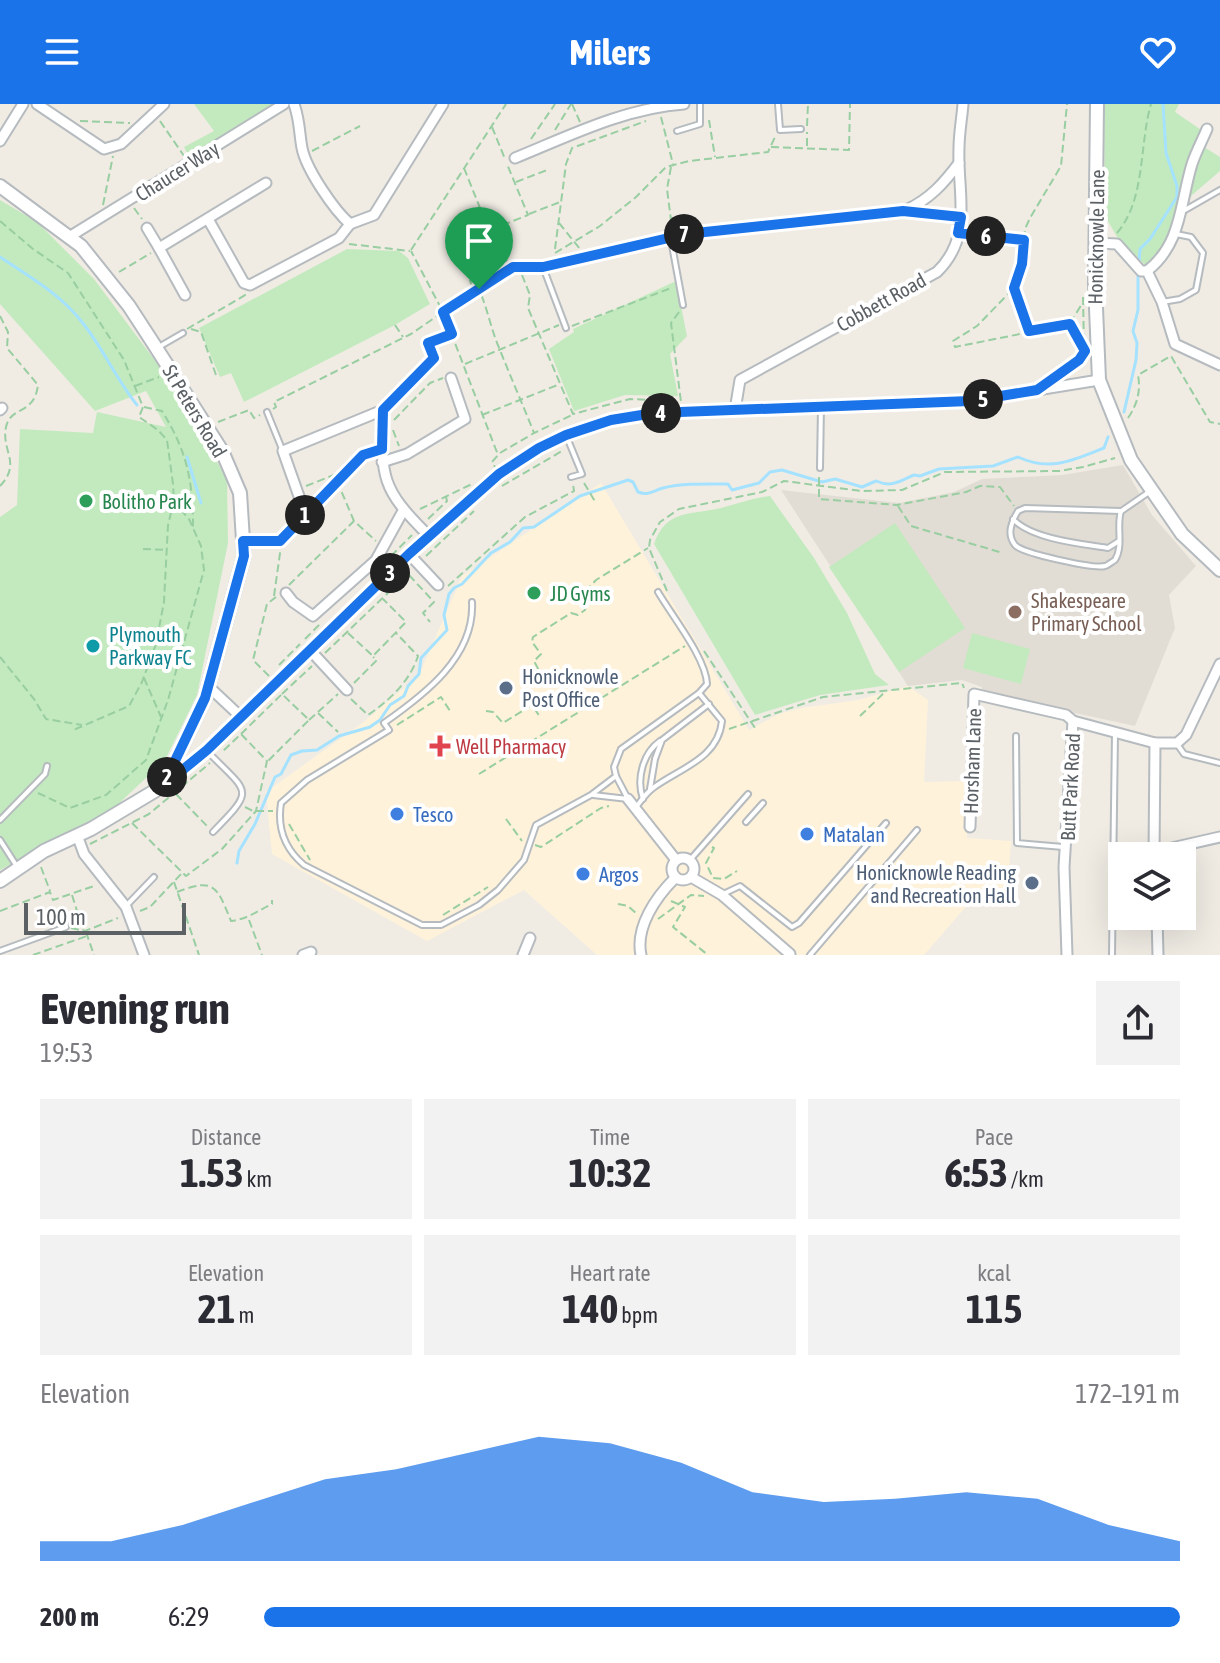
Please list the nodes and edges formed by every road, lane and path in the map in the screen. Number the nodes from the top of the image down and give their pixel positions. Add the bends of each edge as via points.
1 (23, 104) edge
2 (37, 104) edge
3 (164, 104) edge
4 (284, 104) edge
5 (294, 104) edge
6 (443, 104) edge
7 (506, 104) edge
8 (555, 104) edge
9 (571, 104) edge
10 (684, 104) edge
11 (700, 104) edge
12 (778, 104) edge
13 (850, 104) edge
14 (963, 104) edge
15 (1067, 104) edge
16 (1097, 104) edge
17 (1151, 104) edge
18 (154, 112) junction
19 (661, 117) dead end
20 (709, 119) dead end
21 (59, 120) junction
22 (580, 120) dead end
23 (649, 120) dead end
24 (141, 123) junction
25 (360, 126) dead end
26 (492, 126) junction
27 (801, 129) dead end
28 (1207, 129) dead end
29 (780, 130) junction
30 (677, 131) dead end
31 (0, 141) edge
32 (528, 144) dead end
33 (548, 145) junction
34 (115, 147) junction
35 (769, 147) junction
36 (304, 155) junction
37 (515, 158) dead end
38 (716, 158) junction
39 (189, 163) junction
40 (959, 163) junction
41 (672, 166) junction
42 (464, 168) junction
43 (547, 170) dead end
44 (266, 183) dead end
45 (514, 183) junction
46 (0, 186) edge
47 (1220, 190) edge
48 (128, 201) junction
49 (561, 202) junction
50 (903, 211) junction
51 (1183, 212) junction
52 (482, 213) dead end
53 (528, 215) junction
54 (669, 216) dead end
55 (961, 217) junction
56 (100, 218) junction
57 (208, 219) junction
58 (0, 221) edge
59 (559, 222) junction
60 (350, 224) junction
61 (465, 225) dead end
62 (148, 230) joint
63 (450, 230) dead end
64 (489, 230) junction
65 (958, 233) junction
66 (1174, 233) junction
67 (69, 237) junction
68 (671, 237) junction
69 (339, 238) junction
70 (469, 238) junction
71 (1024, 240) junction
72 (572, 242) junction
73 (1102, 243) junction
74 (159, 248) junction
75 (411, 251) junction
76 (555, 251) junction
77 (594, 255) junction
78 (549, 265) junction
79 (511, 267) junction
80 (1144, 271) junction
81 (106, 278) junction
82 (250, 285) junction
83 (669, 288) dead end
84 (1014, 288) junction
85 (479, 289) junction
86 (185, 295) dead end
87 (1162, 302) junction
88 (1082, 303) dead end
89 (683, 305) joint
90 (443, 312) junction
91 (0, 316) edge
92 (1070, 324) junction
93 (395, 325) dead end
94 (565, 326) joint
95 (573, 326) dead end
96 (540, 331) junction
97 (1029, 331) junction
98 (182, 332) junction
99 (452, 334) junction
100 (404, 338) junction
101 (428, 343) joint
102 (157, 349) junction
103 (499, 349) junction
104 (464, 365) junction
105 (1220, 365) edge
106 (171, 372) junction
107 (216, 375) dead end
108 (451, 378) joint
109 (1056, 378) dead end
110 (1099, 380) junction
111 (562, 383) junction
112 (134, 386) junction
113 (521, 399) junction
114 (821, 406) junction
115 (143, 407) junction
116 (681, 407) junction
117 (383, 410) junction
118 (735, 410) junction
119 (267, 412) junction
120 (573, 414) junction
121 (482, 415) junction
122 (1220, 424) edge
123 (206, 426) junction
124 (1118, 431) junction
125 (534, 433) junction
126 (566, 435) junction
127 (570, 446) junction
128 (382, 449) junction
129 (283, 451) junction
130 (1128, 454) junction
131 (403, 455) junction
132 (498, 455) junction
133 (382, 462) junction
134 (492, 462) dead end
135 (350, 468) junction
136 (820, 468) dead end
137 (819, 476) dead end
138 (571, 477) dead end
139 (337, 481) junction
140 (470, 485) dead end
141 (0, 486) edge
142 (586, 486) dead end
143 (817, 487) junction
144 (297, 490) junction
145 (497, 490) dead end
146 (574, 491) dead end
147 (1151, 491) junction
148 (446, 497) junction
149 (174, 501) junction
150 (301, 502) dead end
151 (596, 503) dead end
152 (897, 505) junction
153 (476, 509) dead end
154 (403, 511) junction
155 (415, 511) dead end
156 (1018, 511) junction
157 (1120, 512) junction
158 (1013, 519) junction
159 (420, 527) junction
160 (193, 529) junction
161 (429, 536) junction
162 (282, 539) junction
163 (243, 541) junction
164 (1119, 541) junction
165 (383, 548) junction
166 (649, 548) junction
167 (143, 549) dead end
168 (168, 550) junction
169 (1003, 553) dead end
170 (409, 554) junction
171 (418, 563) junction
172 (1220, 570) edge
173 (408, 574) junction
174 (441, 587) joint
175 (658, 592) dead end
176 (667, 592) dead end
177 (286, 593) dead end
178 (274, 597) dead end
179 (382, 598) junction
180 (472, 602) dead end
181 (430, 622) dead end
182 (347, 632) junction
183 (396, 633) junction
184 (690, 644) junction
185 (309, 649) junction
186 (704, 651) dead end
187 (373, 656) junction
188 (0, 657) edge
189 (319, 660) junction
190 (1220, 664) edge
191 (144, 677) junction
192 (544, 680) dead end
193 (208, 686) junction
194 (886, 690) junction
195 (345, 691) junction
196 (699, 693) junction
197 (282, 694) junction
198 (974, 694) junction
199 (709, 704) junction
200 (450, 711) dead end
201 (486, 711) dead end
202 (318, 712) junction
203 (860, 716) dead end
204 (241, 717) junction
205 (540, 717) dead end
206 (161, 718) junction
207 (309, 720) junction
208 (1073, 721) junction
209 (751, 723) junction
210 (83, 726) junction
211 (389, 730) junction
212 (71, 731) dead end
213 (721, 731) junction
214 (757, 731) dead end
215 (338, 732) dead end
216 (1115, 732) junction
217 (241, 734) junction
218 (1016, 736) dead end
219 (662, 740) junction
220 (1155, 743) junction
221 (1177, 743) junction
222 (207, 750) junction
223 (215, 759) junction
224 (267, 761) junction
225 (1220, 763) edge
226 (47, 766) dead end
227 (479, 774) dead end
228 (616, 776) junction
229 (163, 786) junction
230 (30, 789) junction
231 (650, 789) junction
232 (175, 793) junction
233 (748, 794) dead end
234 (591, 795) junction
235 (628, 799) junction
236 (639, 803) junction
237 (763, 803) dead end
238 (240, 804) junction
239 (611, 805) dead end
240 (256, 811) junction
241 (267, 811) dead end
242 (280, 811) junction
243 (506, 819) dead end
244 (0, 820) edge
245 (746, 822) dead end
246 (132, 823) junction
247 (886, 823) dead end
248 (970, 827) dead end
249 (917, 830) dead end
250 (213, 832) joint
251 (77, 835) junction
252 (1220, 837) edge
253 (0, 840) edge
254 (705, 841) junction
255 (1154, 842) edge
256 (1196, 843) edge
257 (530, 844) junction
258 (1067, 847) junction
259 (82, 848) junction
260 (676, 860) junction
261 (690, 860) junction
262 (18, 867) junction
263 (737, 871) dead end
264 (317, 872) junction
265 (182, 873) junction
266 (154, 877) dead end
267 (691, 877) junction
268 (675, 878) junction
269 (46, 879) dead end
270 (0, 881) edge
271 (107, 882) junction
272 (174, 882) junction
273 (504, 883) junction
274 (50, 892) junction
275 (177, 892) junction
276 (71, 894) junction
277 (720, 894) junction
278 (659, 895) junction
279 (272, 900) dead end
280 (677, 903) junction
281 (618, 904) dead end
282 (127, 910) junction
283 (0, 911) edge
284 (637, 913) dead end
285 (63, 915) dead end
286 (248, 919) junction
287 (658, 920) dead end
288 (438, 925) junction
289 (66, 927) junction
290 (1157, 930) edge
291 (84, 931) junction
292 (87, 936) junction
293 (530, 938) dead end
294 (0, 951) edge
295 (45, 953) edge
296 (33, 955) edge
297 (94, 955) edge
298 (144, 955) edge
299 (199, 955) edge
300 (262, 955) edge
301 (523, 955) edge
302 (641, 955) edge
303 (708, 955) edge
304 (791, 955) edge
305 (810, 955) edge
306 (1067, 955) edge
307 (1112, 955) edge
308 (1158, 955) edge

1 - 31 street
2 - 21 street
3 - 18 street
4 - 39 street, Chaucer Way
5 - 36 street
6 - 60 street via 374,215
7 - 26 path
8 - 32 path
9 - 22 path
9 - 33 path
10 - 33 street via 611,120
11 - 30 lane via 700,124
12 - 29 lane
13 - 35 path via 849,150
14 - 40 street, Cobbett Road
15 - 71 path via 1061,166 1030,218
16 - 73 street, Honicknowle Lane
17 - 73 path via 1126,223
18 - 24 street
18 - 39 path
19 - 41 path
20 - 38 path
21 - 24 path
21 - 34 street via 104,149
23 - 49 path via 572,148
24 - 34 street
25 - 36 path
26 - 42 path
26 - 45 path
27 - 29 lane
28 - 51 street via 1192,165
29 - 35 path
33 - 37 street
34 - 56 path
35 - 38 path via 768,152
36 - 60 street
38 - 41 path
39 - 48 street, Chaucer Way
40 - 50 street via 938,190
40 - 55 street, Cobbett Road
41 - 54 path
41 - 72 path via 600,226
42 - 52 path
42 - 75 path
43 - 45 path
44 - 57 street
45 - 53 path
46 - 67 street, St Peters Road
47 - 51 lane
48 - 56 street, Chaucer Way
48 - 62 path
49 - 53 path
49 - 59 path
50 - 55 street
50 - 68 street
51 - 66 street
53 - 64 path
55 - 65 street, Cobbett Road
56 - 67 street, Chaucer Way
57 - 74 street
57 - 82 street
58 - 112 path via 68,273 124,360
59 - 72 path
59 - 76 path
60 - 69 street
61 - 70 street
62 - 74 street
63 - 85 path via 474,291
64 - 70 path
64 - 79 path
65 - 71 path
65 - 118 street, Cobbett Road via 950,259 937,272 740,380
66 - 80 street via 1161,260
66 - 87 lane via 1191,237 1203,253 1196,290
67 - 81 street, St Peters Road
68 - 77 street
68 - 89 lane
69 - 75 path via 351,245
69 - 82 street
70 - 79 street via 482,267
71 - 84 path
72 - 76 path
72 - 77 path
73 - 80 street via 1117,244
73 - 110 street, Honicknowle Lane via 1095,319
74 - 81 path
74 - 86 street
75 - 90 path
76 - 78 path
77 - 78 street
78 - 79 street
78 - 94 lane
79 - 85 path
79 - 96 path via 530,295 528,308
80 - 87 street
81 - 102 street, St Peters Road
82 - 98 path via 247,295
83 - 95 path
84 - 97 path
84 - 97 path via 977,326 953,341 955,347
85 - 90 path
85 - 103 path
87 - 105 street via 1175,344
88 - 92 path
89 - 116 path via 671,323
90 - 99 path
90 - 100 path
91 - 141 path via 8,332 7,348 38,385 36,399 6,425 11,459
92 - 97 path
92 - 109 path via 1085,351
93 - 100 path
94 - 96 path
96 - 103 path
96 - 111 path
98 - 102 lane
98 - 107 path via 201,332
99 - 101 path
99 - 104 path
100 - 119 path via 274,402 276,407
101 - 117 street via 434,358
102 - 106 street, St Peters Road
103 - 104 path
103 - 113 path
104 - 121 path
106 - 112 path
106 - 123 street, St Peters Road
108 - 131 path via 430,383 394,419
108 - 131 street via 465,419
110 - 114 street via 970,401
110 - 124 street, Honicknowle Lane
111 - 113 path
111 - 120 path
112 - 115 path
113 - 121 path
113 - 125 path
114 - 118 street
114 - 136 lane
115 - 149 path via 139,417 167,440
115 - 160 path via 162,411 177,435 193,488
116 - 118 street
116 - 120 path via 630,399
116 - 126 street
117 - 128 street
117 - 129 street
119 - 123 path via 254,418 249,410
119 - 129 lane
120 - 125 path
121 - 132 path
122 - 124 path via 1210,422 1171,356 1138,375 1135,408
123 - 163 street, St Peters Road via 240,493
124 - 130 street, Honicknowle Lane
125 - 132 path
126 - 127 lane
126 - 161 street via 499,474
127 - 138 lane via 582,474
127 - 145 path
128 - 133 street
128 - 135 path via 363,455
129 - 144 street
130 - 143 path via 1059,471 945,472 902,490
130 - 147 street, Honicknowle Lane
131 - 133 street
132 - 134 path
133 - 154 street via 384,478
135 - 139 path
135 - 144 path
137 - 143 path
139 - 162 path
139 - 165 path via 354,521
140 - 148 path
142 - 151 path
143 - 152 path via 819,499
143 - 166 path via 784,481 762,492 679,509 660,522
144 - 150 street
146 - 174 path via 525,517
147 - 157 lane
147 - 172 street, Honicknowle Lane via 1182,534
148 - 155 path
148 - 159 path
149 - 160 path
149 - 168 path
152 - 156 path via 980,486 1000,487
152 - 169 path via 911,526
153 - 171 path
154 - 159 street
154 - 165 street
156 - 157 lane
156 - 158 lane
157 - 164 lane
158 - 164 lane via 1032,531 1071,542 1108,548
158 - 164 lane via 1011,538 1019,549 1086,565 1105,567 1114,561
159 - 161 street
160 - 206 path via 204,570
161 - 170 street
162 - 163 path
162 - 178 path
163 - 193 street, St Peters Road via 244,556
165 - 177 street via 313,616
166 - 176 path
166 - 192 path via 596,580 584,593 585,610 533,637 541,654 534,661
167 - 168 path
168 - 191 path via 164,602
170 - 171 street
170 - 185 street
171 - 173 path
171 - 174 street
173 - 179 path
173 - 181 path via 434,602 423,613
175 - 184 lane
179 - 182 path
179 - 183 path via 406,622
180 - 211 lane via 459,655 412,704 384,723
182 - 187 path
182 - 189 path
183 - 187 path
183 - 195 path via 418,656 413,673 368,715
184 - 196 lane via 707,675
184 - 227 path
185 - 189 street
185 - 204 street
186 - 209 path
187 - 195 path via 377,660
188 - 210 path via 46,719
189 - 195 street
189 - 197 path
190 - 221 street via 1186,735
191 - 206 path
191 - 210 path via 129,706
193 - 204 street
193 - 229 street, St Peters Road
194 - 198 path via 962,683 966,693
194 - 203 path
194 - 209 path via 823,697
195 - 202 path
196 - 199 lane
196 - 228 lane via 621,749
197 - 207 path
197 - 217 path
198 - 208 street
198 - 248 street, Horsham Lane
199 - 213 lane via 722,721
199 - 219 lane
200 - 211 path via 441,697
201 - 205 path via 503,723 532,705
202 - 207 path
202 - 215 path
204 - 222 street
206 - 230 path via 146,760 106,795 70,808
207 - 224 path
208 - 216 street, Butt Park Road
208 - 258 street, Butt Park Road
209 - 213 path
209 - 214 path
210 - 212 path
211 - 242 lane via 307,780 287,796
213 - 231 lane via 715,746
216 - 220 street, Butt Park Road
216 - 307 lane
217 - 223 path
217 - 224 path
218 - 258 lane via 1017,843
219 - 231 lane
219 - 236 lane via 652,747 640,775
220 - 221 street, Butt Park Road
220 - 255 street
221 - 225 lane via 1184,754
222 - 223 lane
222 - 229 street
223 - 232 path
223 - 238 lane via 241,786
224 - 240 path
226 - 230 lane
228 - 234 lane
228 - 235 lane
229 - 251 street
230 - 244 lane
231 - 236 lane
232 - 246 path
232 - 250 path
233 - 254 lane
234 - 235 lane
234 - 257 lane via 536,825
235 - 236 street
236 - 260 street
237 - 245 lane
238 - 240 path
238 - 250 lane
239 - 257 path via 541,847
240 - 241 path
240 - 265 path via 222,849 186,876
242 - 264 path
242 - 264 lane via 284,841 295,857
243 - 257 path
246 - 259 path
246 - 265 path
247 - 277 lane via 792,927 740,886
249 - 305 lane
251 - 259 street
251 - 262 street
252 - 256 street
253 - 262 lane
254 - 261 lane
254 - 263 path via 714,848 706,863 713,878 724,879
257 - 273 lane
258 - 306 street, Butt Park Road
259 - 271 street
260 - 261 street
260 - 268 street via 671,869
261 - 267 street
262 - 270 street
264 - 288 lane via 422,925
265 - 272 path
266 - 282 lane
267 - 268 street
267 - 277 street
268 - 278 street
269 - 274 path
271 - 276 path
271 - 282 street
272 - 275 path
272 - 282 path via 150,907
273 - 288 lane via 479,905
273 - 288 path via 498,881 439,917
274 - 276 path via 53,900
274 - 283 path
275 - 286 path via 202,883 220,894 231,921
275 - 299 path
276 - 291 path
277 - 280 path via 691,895
277 - 304 street
278 - 280 path
278 - 302 street via 639,936
279 - 286 path
280 - 287 path
280 - 303 path via 685,907 673,927
281 - 284 path
282 - 291 path
282 - 298 street
285 - 289 lane
286 - 300 path
289 - 291 path
289 - 294 lane
290 - 308 street
291 - 292 path
292 - 295 path
292 - 297 path
293 - 301 street
295 - 296 path

